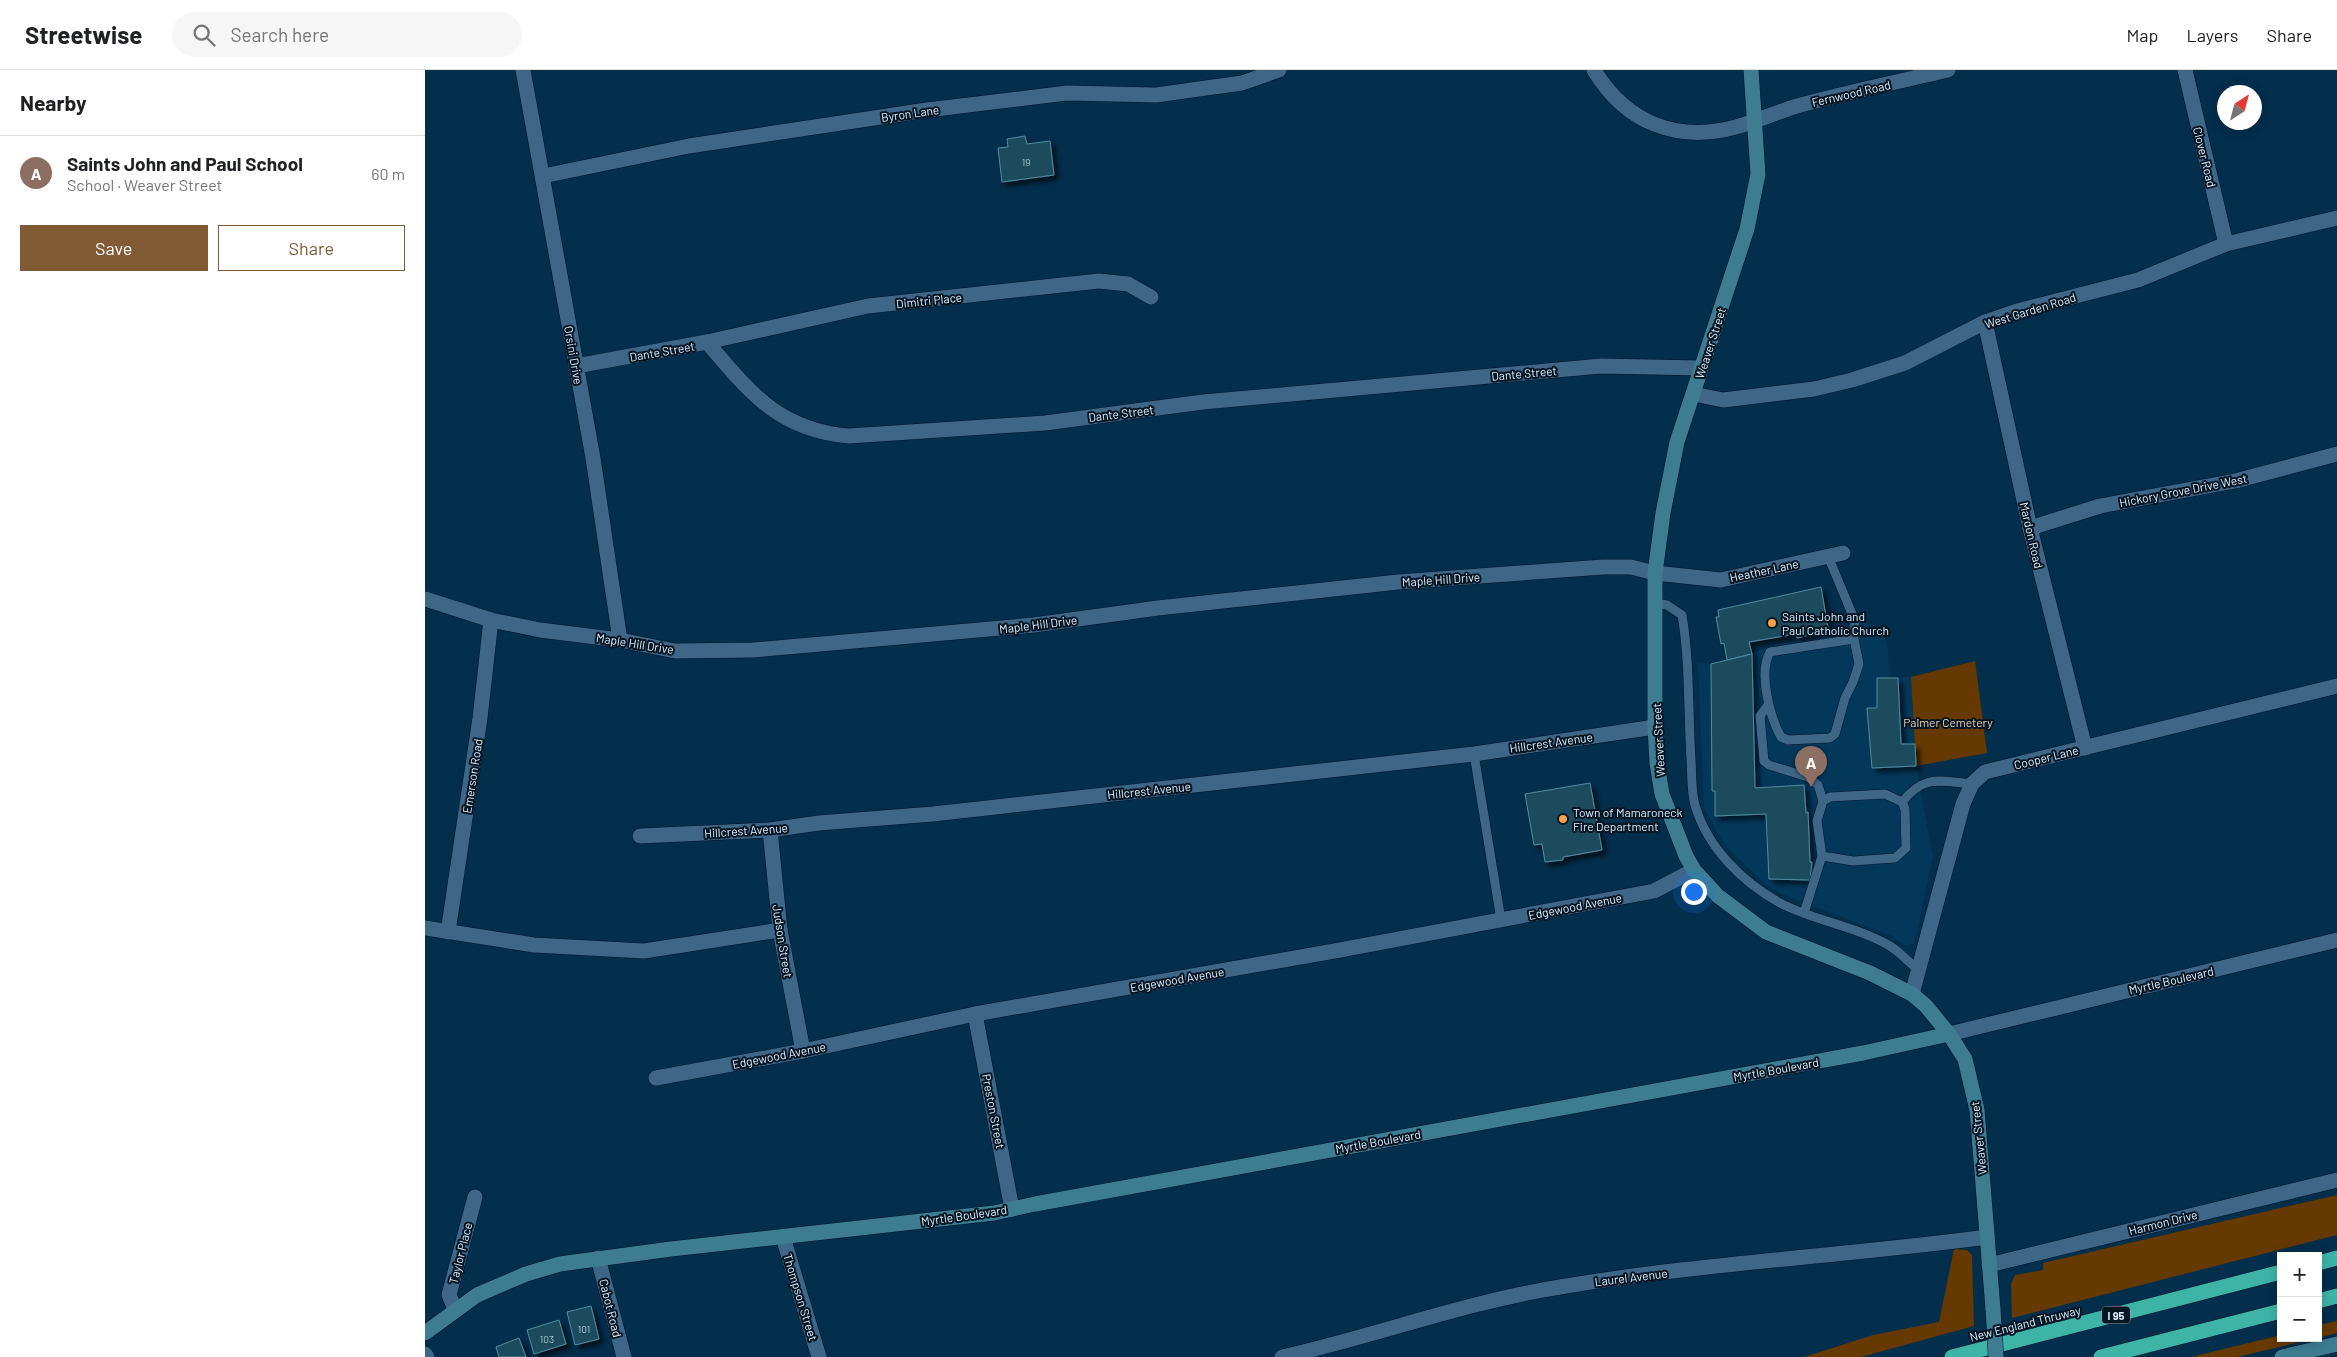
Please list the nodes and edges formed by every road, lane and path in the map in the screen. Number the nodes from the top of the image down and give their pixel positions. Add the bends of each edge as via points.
1 (523, 70) edge
2 (1279, 70) edge
3 (1594, 70) edge
4 (1751, 70) edge
5 (1948, 70) edge
6 (2185, 70) edge
7 (1756, 121) junction
8 (543, 176) junction
9 (2337, 218) edge
10 (2226, 244) junction
11 (1151, 296) dead end
12 (1985, 322) junction
13 (707, 342) junction
14 (576, 366) junction
15 (1701, 368) junction
16 (1694, 394) junction
17 (2337, 454) edge
18 (2030, 528) junction
19 (1835, 555) joint
20 (1655, 573) junction
21 (425, 599) edge
22 (1655, 603) junction
23 (491, 620) junction
24 (1854, 639) junction
25 (620, 640) junction
26 (2337, 686) edge
27 (1769, 705) junction
28 (1655, 727) junction
29 (2085, 748) junction
30 (1474, 754) junction
31 (1971, 784) junction
32 (1823, 801) junction
33 (1902, 802) junction
34 (769, 830) junction
35 (641, 836) dead end
36 (1822, 856) junction
37 (1694, 870) junction
38 (1804, 913) junction
39 (1501, 920) junction
40 (425, 928) edge
41 (780, 930) junction
42 (448, 932) junction
43 (2337, 940) edge
44 (1919, 970) junction
45 (1912, 994) junction
46 (975, 1014) junction
47 (1949, 1034) junction
48 (803, 1051) junction
49 (656, 1078) dead end
50 (2337, 1180) edge
51 (475, 1197) dead end
52 (1012, 1209) junction
53 (783, 1237) junction
54 (1987, 1237) junction
55 (599, 1258) junction
56 (2337, 1258) edge
57 (2322, 1262) edge
58 (1989, 1266) junction
59 (2277, 1273) edge
60 (2337, 1296) edge
61 (2322, 1300) edge
62 (455, 1309) junction
63 (2277, 1312) edge
64 (425, 1333) edge
65 (2337, 1344) edge
66 (624, 1357) edge
67 (819, 1357) edge
68 (1282, 1357) edge
69 (1952, 1357) edge
70 (1996, 1357) edge
71 (2101, 1357) edge
72 (2282, 1357) edge

1 - 8 street, Orsini Drive
2 - 8 street, Byron Lane via 1242,83 1156,95 1067,93 927,110 689,146
3 - 7 street via 1617,101 1645,120 1682,133 1709,132
4 - 7 street, Weaver Street
5 - 7 street, Fernwood Road via 1796,106
6 - 10 street, Clover Road
7 - 15 street, Weaver Street via 1758,174 1747,230
8 - 14 street, Orsini Drive
9 - 10 street, West Garden Road
10 - 12 street, West Garden Road via 2138,280
11 - 13 street, Dimitri Place via 1128,284 1099,281 868,306
12 - 16 street, West Garden Road via 1905,363 1814,389 1723,400
12 - 18 street, Mardon Road
13 - 14 street, Dante Street
13 - 15 street, Dante Street via 742,384 773,410 802,427 849,436 1045,423 1203,402 1601,366
14 - 25 street, Orsini Drive
15 - 16 street, Weaver Street
16 - 20 street, Weaver Street via 1677,442
17 - 18 street, Hickory Grove Drive West via 2235,481 2100,506
18 - 29 street, Mardon Road
19 - 20 street, Heather Lane via 1721,580
19 - 24 lane via 1855,621
20 - 22 street, Weaver Street
20 - 25 street, Maple Hill Drive via 1631,567 1603,567 1398,582 1034,625 753,650 675,650
21 - 23 street, Maple Hill Drive
22 - 28 street, Weaver Street
22 - 38 lane via 1667,605 1682,615 1687,647 1694,803 1703,826 1736,871 1758,889
23 - 25 street, Maple Hill Drive
23 - 42 street, Emerson Road
24 - 27 lane via 1770,652 1765,660
24 - 27 lane via 1859,664 1831,738 1788,740 1781,737
26 - 29 street, Cooper Lane
27 - 32 lane via 1760,716 1764,761 1808,777 1818,785
28 - 30 street, Hillcrest Avenue
28 - 37 street, Weaver Street via 1662,794 1671,822
29 - 31 street, Cooper Lane via 1985,772
30 - 34 street, Hillcrest Avenue
30 - 39 lane
31 - 33 lane via 1934,780 1914,787
31 - 44 street
32 - 33 lane via 1830,797 1885,794
32 - 36 lane via 1817,821
33 - 36 lane via 1906,848 1895,858 1853,861
34 - 35 street, Hillcrest Avenue
34 - 41 street, Judson Street
36 - 38 lane
37 - 39 street, Edgewood Avenue via 1654,891
37 - 45 street, Weaver Street via 1718,896 1766,932 1869,972
38 - 44 lane via 1890,946
39 - 46 street, Edgewood Avenue
40 - 42 street
41 - 42 street via 644,951 535,945
41 - 48 street, Judson Street
43 - 47 street, Myrtle Boulevard
44 - 45 street
45 - 47 street, Weaver Street
46 - 48 street, Edgewood Avenue
46 - 52 street, Preston Street
47 - 52 street, Myrtle Boulevard via 1863,1054
47 - 54 street, Weaver Street via 1965,1059 1977,1110
48 - 49 street, Edgewood Avenue
50 - 58 street, Harmon Drive
51 - 62 street, Taylor Place via 449,1295
52 - 53 street, Myrtle Boulevard
53 - 55 street, Myrtle Boulevard
53 - 67 street, Thompson Street
54 - 58 street, Weaver Street
54 - 68 street, Laurel Avenue via 1629,1276 1559,1287 1493,1301
55 - 62 street, Myrtle Boulevard via 526,1274 477,1295
55 - 66 street, Cabot Road
56 - 57 highway
58 - 70 street, Weaver Street, bridge
59 - 69 highway, New England Thruway / I 95
60 - 61 highway
62 - 64 street, Myrtle Boulevard
63 - 71 highway
65 - 72 street

